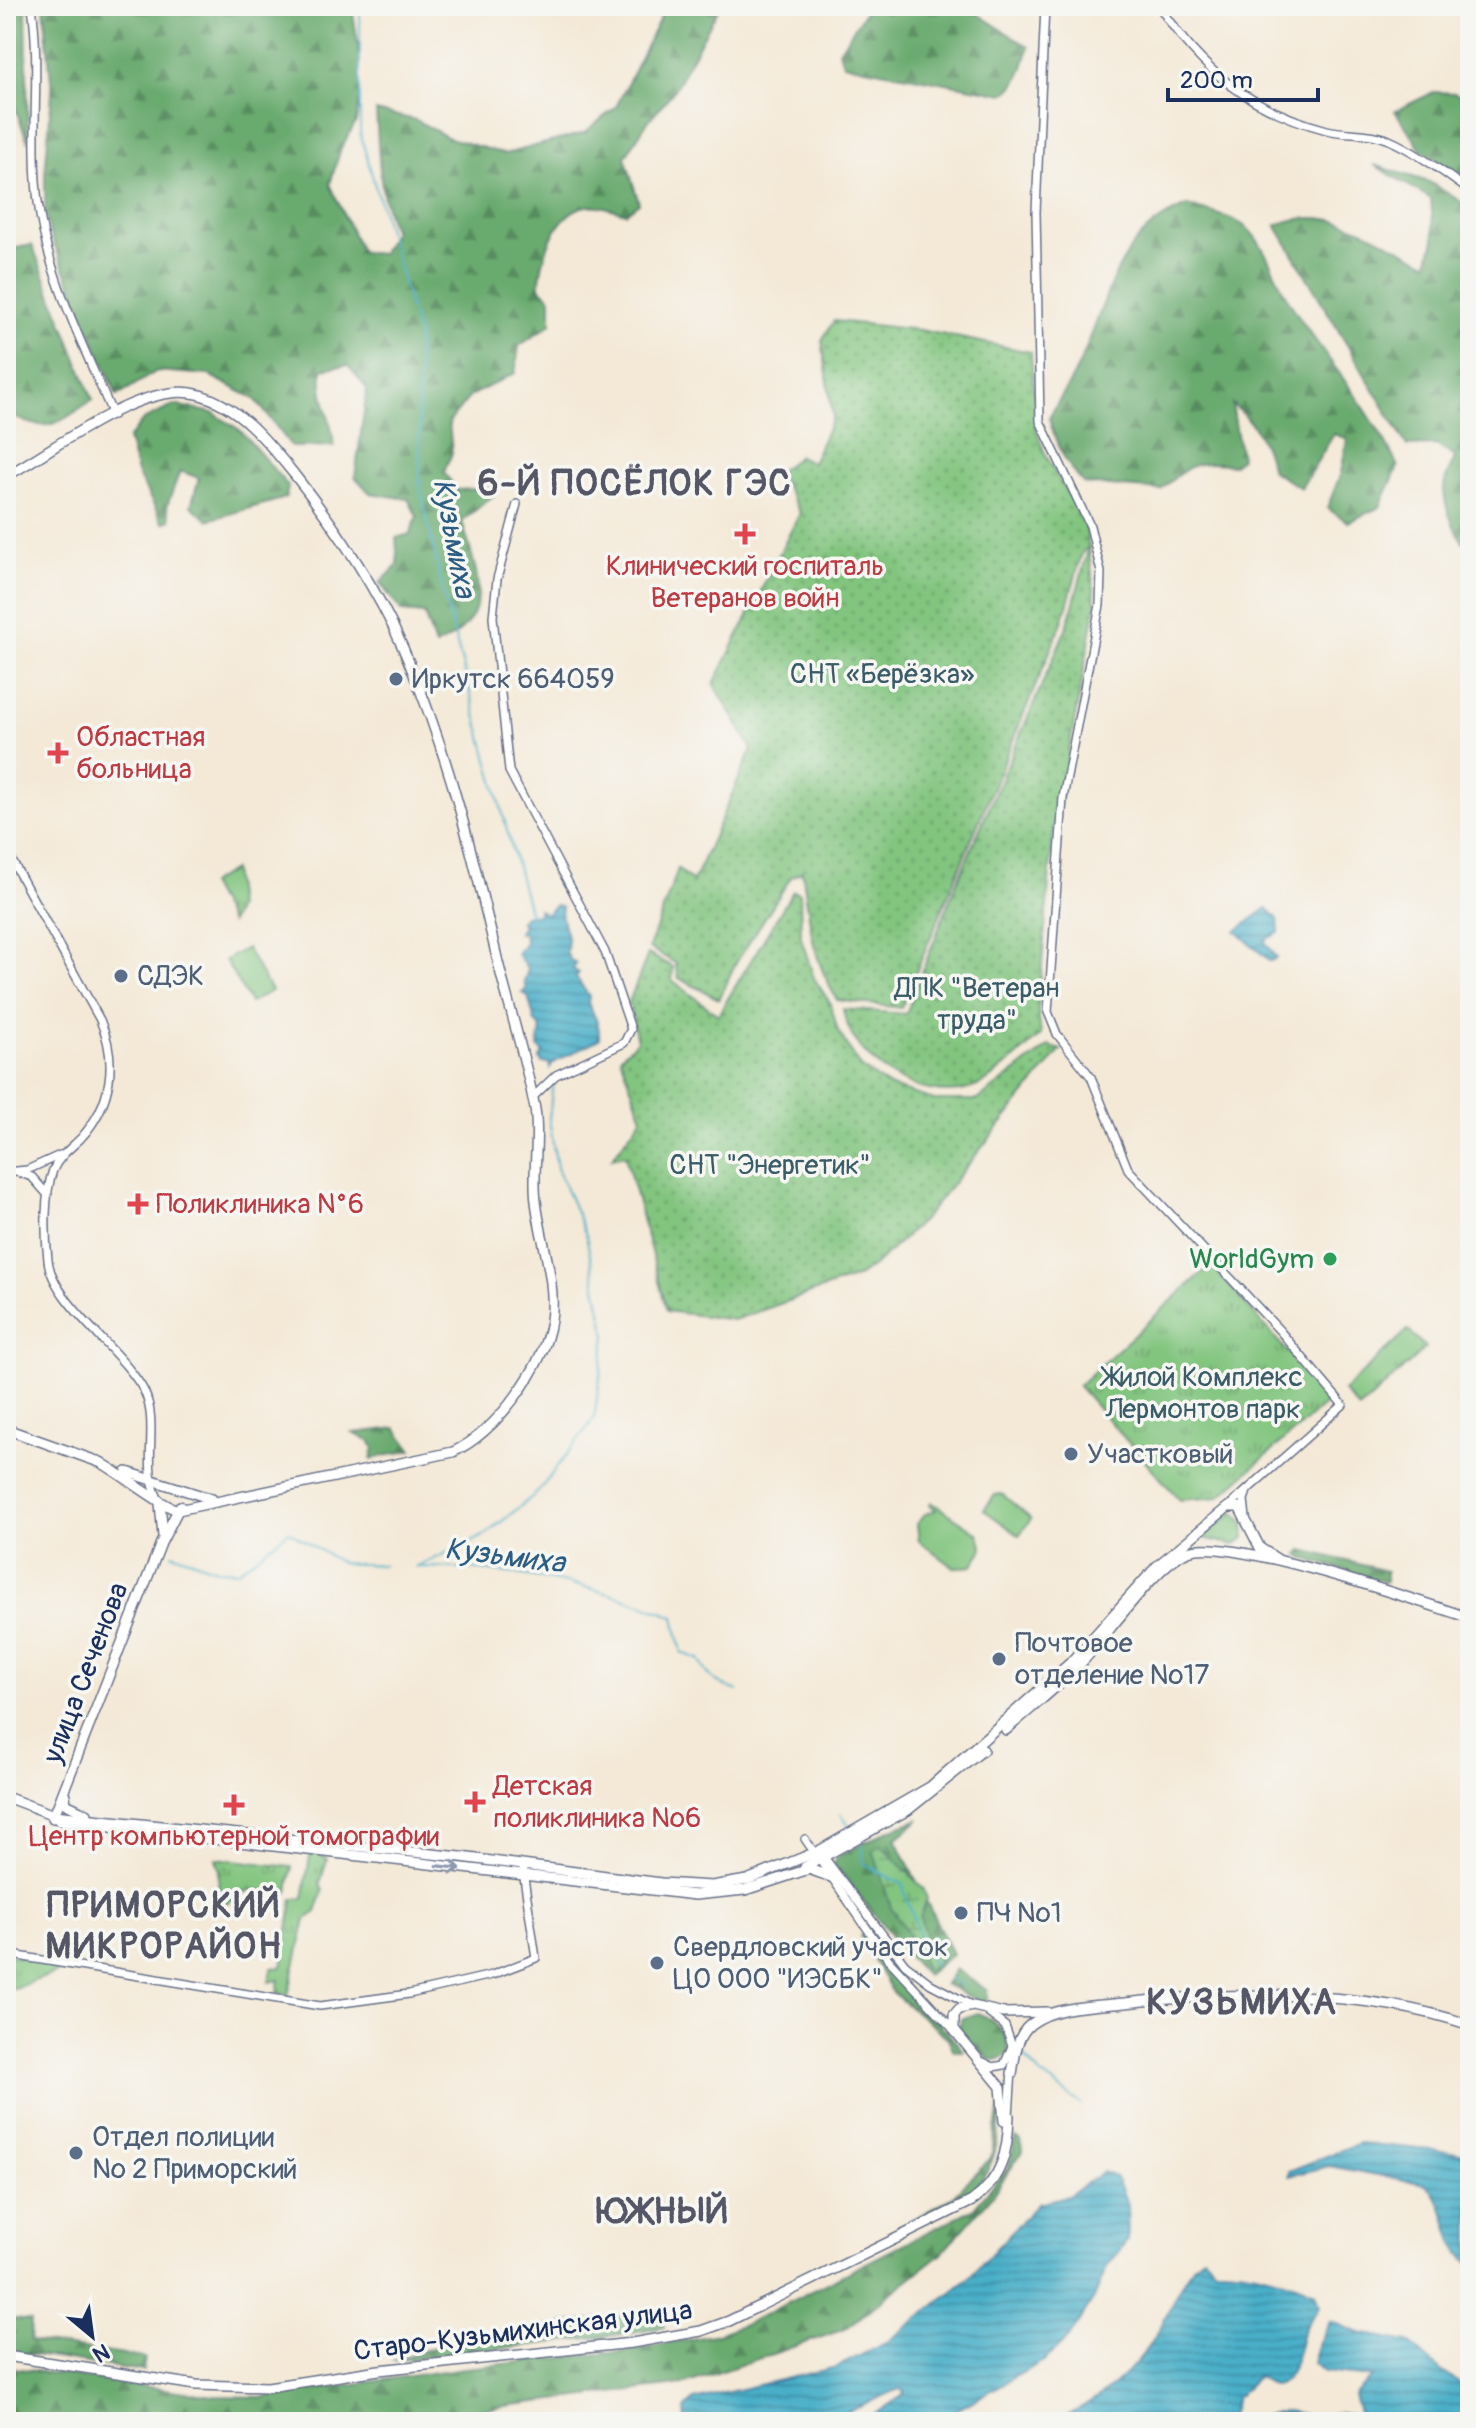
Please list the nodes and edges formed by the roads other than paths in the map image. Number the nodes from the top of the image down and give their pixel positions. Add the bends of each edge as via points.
1 (32, 6) edge
2 (1045, 6) edge
3 (1159, 6) edge
4 (1470, 191) edge
5 (113, 415) junction
6 (6, 476) edge
7 (517, 504) dead end
8 (6, 850) edge
9 (532, 1098) junction
10 (66, 1152) junction
11 (10, 1172) edge
12 (48, 1196) junction
13 (6, 1432) edge
14 (98, 1461) junction
15 (150, 1480) junction
16 (1251, 1486) junction
17 (174, 1489) junction
18 (215, 1500) junction
19 (173, 1505) junction
20 (1228, 1507) junction
21 (1248, 1527) junction
22 (1203, 1528) junction
23 (161, 1543) junction
24 (1216, 1549) junction
25 (1277, 1559) junction
26 (1470, 1618) edge
27 (65, 1787) junction
28 (6, 1797) edge
29 (6, 1804) edge
30 (53, 1817) junction
31 (121, 1823) junction
32 (856, 1834) junction
33 (819, 1855) junction
34 (503, 1862) junction
35 (524, 1864) junction
36 (499, 1872) junction
37 (521, 1875) junction
38 (534, 1876) junction
39 (831, 1877) junction
40 (780, 1878) junction
41 (526, 1893) junction
42 (6, 1954) edge
43 (931, 1984) junction
44 (923, 1997) junction
45 (974, 2006) junction
46 (1059, 2012) junction
47 (1043, 2017) junction
48 (1470, 2025) edge
49 (954, 2030) junction
50 (1012, 2046) junction
51 (1010, 2057) junction
52 (982, 2060) junction
53 (1012, 2074) junction
54 (1009, 2116) joint
55 (1002, 2166) junction
56 (6, 2356) edge

1 - 5 street via 35,173 43,231
2 - 16 street via 1036,229 1040,421 1090,526 1101,572 1100,605 1059,832 1048,1012 1057,1034 1091,1077 1128,1169 1343,1405
3 - 4 street via 1192,55 1244,96 1310,125 1386,139
5 - 6 main road
5 - 9 main road via 147,398 175,392 215,401 261,435 327,517 395,632 433,724
7 - 9 street via 493,617 509,771 605,952 631,1029 624,1043 557,1074
8 - 10 street via 100,1020 111,1050 110,1079 98,1114
9 - 18 main road via 536,1199 552,1319 538,1362 492,1425 453,1452
10 - 11 street
10 - 12 street via 53,1170
11 - 12 street via 32,1177
12 - 15 street via 48,1260 54,1282 146,1395
13 - 14 main road
14 - 15 main road
14 - 19 main road
15 - 17 main road
15 - 19 street
16 - 20 street
16 - 21 street via 1244,1500
17 - 18 main road
17 - 19 main road via 181,1495
17 - 19 main road via 159,1489
18 - 19 main road
19 - 23 main road, улица Сеченова
19 - 23 main road, улица Сеченова via 171,1525
20 - 21 main road via 1239,1507
20 - 22 main road
21 - 24 main road via 1242,1546
21 - 25 main road via 1260,1548
22 - 24 main road via 1199,1541
22 - 32 main road via 1157,1566 1070,1663 988,1737 930,1787
23 - 27 main road, улица Сеченова
24 - 25 main road
24 - 32 main road via 1199,1547 1181,1554 1081,1663 945,1784 908,1810
25 - 26 main road
27 - 30 main road, улица Сеченова
27 - 31 main road via 66,1804 76,1811
28 - 30 main road
29 - 30 main road
30 - 31 main road
30 -> 36 main road
31 - 34 main road
32 - 33 main road
33 - 35 main road via 712,1886
33 - 39 street
33 - 40 main road
33 - 43 street via 899,1957
34 - 35 main road
34 - 36 main road
35 - 37 street
36 - 37 main road
37 - 38 main road
37 - 41 street
38 - 40 main road via 703,1895 745,1890
38 - 41 street
39 - 40 main road via 809,1869
39 - 44 street via 889,1960
41 - 42 street via 536,1958 492,1975 348,2005 320,2006
43 - 44 street via 934,1995
43 - 45 street
44 - 49 street
45 - 46 main road via 1009,2013
45 - 49 main road via 955,2013
45 - 50 street via 1002,2022
46 - 47 main road
46 - 48 main road via 1270,1994 1367,2004
47 - 50 street via 1024,2025
47 - 53 main road via 1022,2034
49 - 52 main road
50 - 51 street
51 - 52 street via 998,2067
51 - 53 street
52 - 55 main road via 1004,2094
53 - 54 street
54 - 55 main road
55 - 56 main road, Старо-Кузьмихинская улица via 984,2191 954,2213 729,2321 691,2333 253,2387 197,2385

